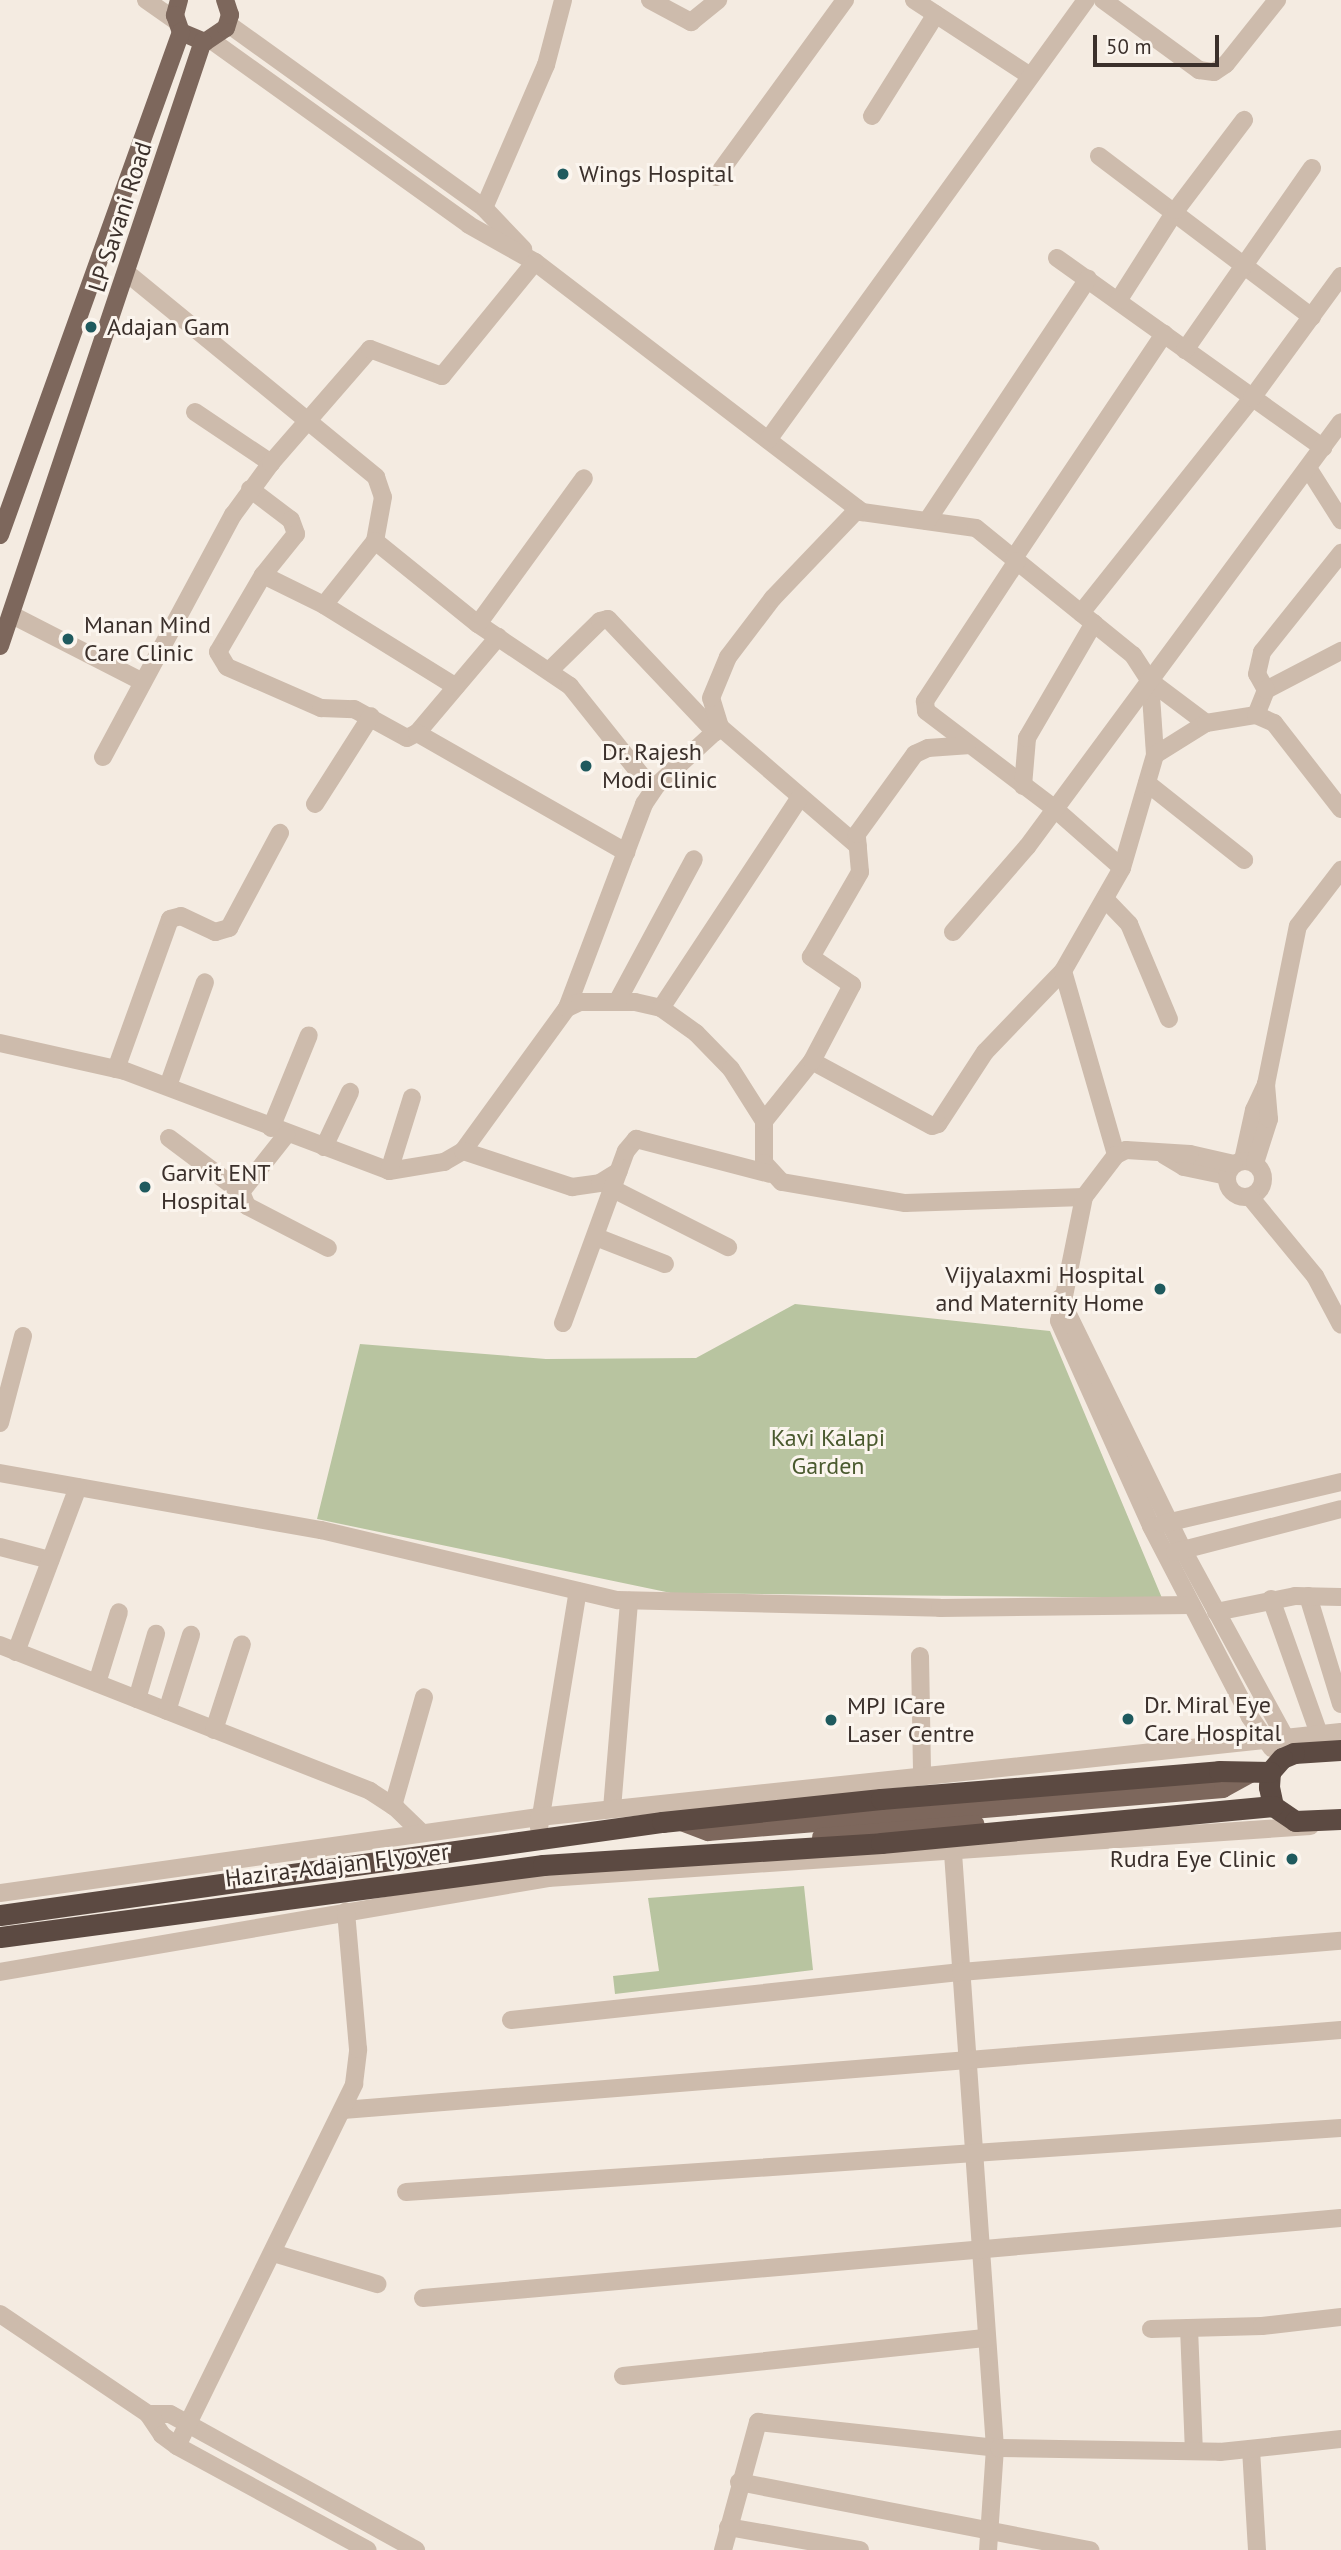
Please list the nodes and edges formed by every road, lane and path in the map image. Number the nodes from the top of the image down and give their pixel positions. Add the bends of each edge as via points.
1 (146, 0) edge
2 (179, 0) edge
3 (563, 0) edge
4 (650, 0) edge
5 (718, 0) edge
6 (845, 0) edge
7 (914, 0) edge
8 (1086, 0) edge
9 (1103, 0) edge
10 (1277, 0) edge
11 (229, 8) edge
12 (936, 14) junction
13 (178, 26) junction
14 (207, 41) junction
15 (1030, 76) junction
16 (872, 116) dead end
17 (1244, 120) dead end
18 (1099, 156) dead end
19 (1312, 168) dead end
20 (716, 177) dead end
21 (484, 208) junction
22 (1176, 210) junction
23 (1058, 258) dead end
24 (535, 262) junction
25 (1245, 262) junction
26 (127, 273) junction
27 (1341, 276) edge
28 (1088, 279) junction
29 (1118, 301) junction
30 (1312, 317) junction
31 (1164, 334) junction
32 (1185, 350) junction
33 (1252, 398) junction
34 (195, 412) dead end
35 (307, 423) junction
36 (1334, 436) edge
37 (768, 440) junction
38 (271, 463) junction
39 (1308, 468) junction
40 (584, 478) dead end
41 (250, 489) junction
42 (858, 509) junction
43 (1341, 520) edge
44 (927, 521) junction
45 (0, 535) edge
46 (375, 541) junction
47 (1341, 553) edge
48 (1015, 560) junction
49 (263, 575) junction
50 (324, 605) junction
51 (12, 615) junction
52 (1087, 618) junction
53 (478, 624) junction
54 (498, 637) junction
55 (0, 646) edge
56 (1341, 651) edge
57 (551, 670) junction
58 (1150, 681) junction
59 (143, 682) junction
60 (456, 687) junction
61 (1266, 690) junction
62 (1256, 715) junction
63 (371, 716) junction
64 (1206, 723) junction
65 (717, 729) junction
66 (417, 733) junction
67 (967, 745) junction
68 (1155, 755) junction
69 (103, 757) dead end
70 (1147, 783) junction
71 (1023, 786) junction
72 (653, 790) junction
73 (800, 797) junction
74 (314, 804) dead end
75 (1055, 809) junction
76 (1341, 809) edge
77 (280, 833) dead end
78 (858, 846) junction
79 (626, 852) junction
80 (694, 859) dead end
81 (1244, 860) dead end
82 (1122, 868) junction
83 (1341, 870) edge
84 (1105, 899) junction
85 (953, 932) dead end
86 (1063, 971) junction
87 (205, 982) dead end
88 (617, 1002) junction
89 (567, 1008) junction
90 (661, 1008) junction
91 (1169, 1019) dead end
92 (309, 1035) dead end
93 (0, 1043) edge
94 (813, 1061) junction
95 (116, 1069) junction
96 (168, 1086) junction
97 (350, 1093) dead end
98 (412, 1097) dead end
99 (764, 1121) junction
100 (278, 1132) junction
101 (169, 1138) dead end
102 (324, 1147) junction
103 (463, 1150) junction
104 (1116, 1155) junction
105 (1240, 1166) junction
106 (389, 1171) junction
107 (619, 1171) junction
108 (770, 1174) junction
109 (613, 1189) junction
110 (242, 1192) junction
111 (1084, 1197) junction
112 (1250, 1197) junction
113 (596, 1237) junction
114 (728, 1247) dead end
115 (328, 1248) dead end
116 (665, 1264) dead end
117 (1060, 1298) junction
118 (1340, 1320) edge
119 (563, 1324) dead end
120 (23, 1336) dead end
121 (0, 1423) edge
122 (0, 1473) edge
123 (1341, 1482) edge
124 (78, 1487) junction
125 (1341, 1509) edge
126 (1171, 1522) junction
127 (1151, 1526) junction
128 (0, 1547) edge
129 (1175, 1552) junction
130 (51, 1560) junction
131 (578, 1591) junction
132 (1308, 1596) junction
133 (1341, 1597) edge
134 (1270, 1600) junction
135 (629, 1601) junction
136 (1191, 1605) junction
137 (119, 1612) dead end
138 (1216, 1612) junction
139 (156, 1634) dead end
140 (191, 1634) dead end
141 (242, 1644) dead end
142 (8, 1648) edge
143 (920, 1656) dead end
144 (97, 1684) junction
145 (424, 1697) dead end
146 (137, 1699) junction
147 (1341, 1704) edge
148 (167, 1711) junction
149 (214, 1730) junction
150 (1341, 1732) edge
151 (1319, 1734) junction
152 (1266, 1741) junction
153 (1341, 1750) edge
154 (1277, 1758) junction
155 (922, 1776) junction
156 (393, 1806) junction
157 (1269, 1807) junction
158 (612, 1809) junction
159 (539, 1817) junction
160 (1341, 1819) edge
161 (1341, 1825) edge
162 (422, 1833) junction
163 (536, 1839) junction
164 (953, 1853) junction
165 (0, 1893) edge
166 (346, 1912) junction
167 (0, 1915) edge
168 (0, 1937) edge
169 (1341, 1941) edge
170 (0, 1972) edge
171 (961, 1972) junction
172 (511, 2020) dead end
173 (1341, 2030) edge
174 (967, 2061) junction
175 (344, 2110) junction
176 (1341, 2128) edge
177 (974, 2152) junction
178 (406, 2192) dead end
179 (1341, 2218) edge
180 (981, 2250) junction
181 (273, 2253) junction
182 (377, 2284) dead end
183 (423, 2298) dead end
184 (0, 2314) edge
185 (1341, 2317) edge
186 (1189, 2328) junction
187 (1151, 2329) dead end
188 (988, 2338) junction
189 (623, 2376) dead end
190 (148, 2414) junction
191 (189, 2424) junction
192 (1341, 2439) edge
193 (177, 2446) junction
194 (995, 2448) junction
195 (1251, 2449) junction
196 (1194, 2451) junction
197 (739, 2482) junction
198 (729, 2527) junction
199 (988, 2542) edge
200 (368, 2550) edge
201 (416, 2550) edge
202 (723, 2550) edge
203 (860, 2550) edge
204 (1090, 2550) edge
205 (1257, 2550) edge

1 - 13 street
2 - 13 main road, LP Savani Road
3 - 21 street via 546,65
4 - 5 street via 691,22
6 - 20 street
7 - 12 street
8 - 15 street
9 - 10 street via 1199,70 1213,72 1226,64
11 - 14 main road
11 - 21 street
12 - 15 street
12 - 16 street
13 - 14 main road
13 - 45 main road, LP Savani Road
14 - 24 street via 469,225
14 - 26 main road, LP Savani Road
15 - 37 street
17 - 22 street
18 - 22 street
19 - 25 street
21 - 24 street
22 - 25 street
22 - 29 street
23 - 28 street
24 - 35 street via 442,376 370,349
24 - 37 street
25 - 30 street
25 - 32 street
26 - 35 street
26 - 51 main road, LP Savani Road
27 - 30 street
28 - 29 street
28 - 44 street
29 - 31 street
30 - 33 street
31 - 32 street
31 - 48 street
32 - 33 street
33 - 36 street
33 - 52 street
34 - 38 street
35 - 38 street
35 - 46 street via 383,486
36 - 39 street
37 - 42 street
38 - 41 street
39 - 43 street
39 - 58 street
40 - 53 street
41 - 49 street via 295,526 296,534
41 - 59 street
42 - 44 street
42 - 65 street via 773,598 729,657 712,698
44 - 48 street via 976,528
46 - 50 street
46 - 53 street
47 - 61 street via 1262,652 1257,674
48 - 52 street
48 - 67 street via 925,701 930,717
49 - 50 street
49 - 63 street via 218,659 248,678 321,708 354,709
50 - 60 street
51 - 55 main road, LP Savani Road
51 - 59 street
52 - 58 street via 1133,654
52 - 71 street via 1027,738
53 - 54 street
54 - 57 street
54 - 60 street
56 - 61 street
57 - 65 street via 600,621 608,619
57 - 72 street via 570,686
58 - 64 street
58 - 68 street
58 - 75 street
59 - 69 street
60 - 66 street
61 - 62 street
62 - 64 street
62 - 76 street via 1274,723
63 - 66 street via 401,738
63 - 74 street
64 - 68 street
65 - 72 street
65 - 73 street
66 - 79 street
67 - 71 street
67 - 78 street via 928,748 915,754 857,834
68 - 70 street
70 - 81 street
70 - 82 street
71 - 75 street
72 - 79 street
73 - 78 street
73 - 90 street
75 - 82 street
75 - 85 street
77 - 95 street via 229,928 215,932 181,916 170,919
78 - 94 street via 860,872 811,957 852,985
79 - 89 street
80 - 88 street
82 - 84 street
83 - 105 street via 1298,926 1266,1084 1254,1110
84 - 86 street
84 - 91 street via 1134,933
86 - 94 street via 985,1052 938,1124 932,1126
86 - 104 street
87 - 96 street
88 - 89 street via 580,1002
88 - 90 street
89 - 103 street
90 - 99 street via 714,1049 747,1089
92 - 100 street
93 - 95 street
94 - 99 street
95 - 96 street
96 - 100 street
97 - 102 street
98 - 106 street
99 - 108 street via 762,1149
100 - 102 street
100 - 110 street
101 - 110 street
102 - 106 street
103 - 106 street via 444,1162
103 - 107 street via 572,1187 600,1183
104 - 105 street via 1126,1150 1190,1154
104 - 111 street
105 - 112 street via 1233,1193
105 - 112 street via 1263,1172 1263,1185
107 - 108 street via 630,1144 643,1138
107 - 109 street
108 - 111 street via 796,1188 905,1203
109 - 113 street
109 - 114 street
110 - 115 street via 247,1206
111 - 117 street
112 - 118 street via 1315,1276
113 - 116 street
113 - 119 street
117 - 126 street
117 - 127 street via 1061,1330
120 - 121 street
122 - 124 street
123 - 126 street
124 - 130 street
124 - 131 street via 321,1530
125 - 129 street
126 - 127 street
126 - 129 street
127 - 129 street
128 - 130 street
129 - 136 street
129 - 138 street
130 - 142 street
131 - 135 street
131 - 159 street
132 - 133 street
132 - 134 street
132 - 147 street
134 - 138 street
134 - 151 street
135 - 136 street via 940,1608
135 - 158 street
136 - 152 street
137 - 144 street
138 - 154 street
139 - 146 street
140 - 148 street
141 - 149 street
142 - 144 street
143 - 155 street
144 - 146 street
145 - 156 street
146 - 148 street
148 - 149 street
149 - 156 street via 370,1791
150 - 151 street
151 - 154 street
152 - 154 street
152 - 155 street
153 - 154 highway, Hazira-Adajan Flyover
154 - 157 highway
154 - 163 highway, Hazira-Adajan Flyover
155 - 158 street
156 - 162 street
157 - 160 highway via 1296,1821
157 - 168 highway, Hazira-Adajan Flyover via 681,1858 543,1865
158 - 159 street
159 - 162 street
159 - 163 street
161 - 164 street
162 - 165 street
163 - 167 highway, Hazira-Adajan Flyover
164 - 166 street via 548,1878
164 - 171 street
166 - 170 street
166 - 175 street via 358,2066
169 - 171 street
171 - 172 street
171 - 174 street
173 - 174 street
174 - 175 street
174 - 177 street
175 - 181 street
176 - 177 street
177 - 178 street
177 - 180 street
179 - 180 street
180 - 183 street
180 - 188 street
181 - 182 street
181 - 191 street
184 - 190 street
185 - 186 street via 1272,2326
186 - 187 street
186 - 196 street
188 - 189 street
188 - 194 street
190 - 191 street via 170,2414
190 - 193 street via 162,2435
191 - 193 street
191 - 201 street
192 - 195 street
193 - 200 street
194 - 196 street
194 - 197 street via 758,2421
194 - 199 street
195 - 196 street
195 - 205 street
197 - 198 street
197 - 199 street
198 - 202 street
198 - 203 street
199 - 204 street

